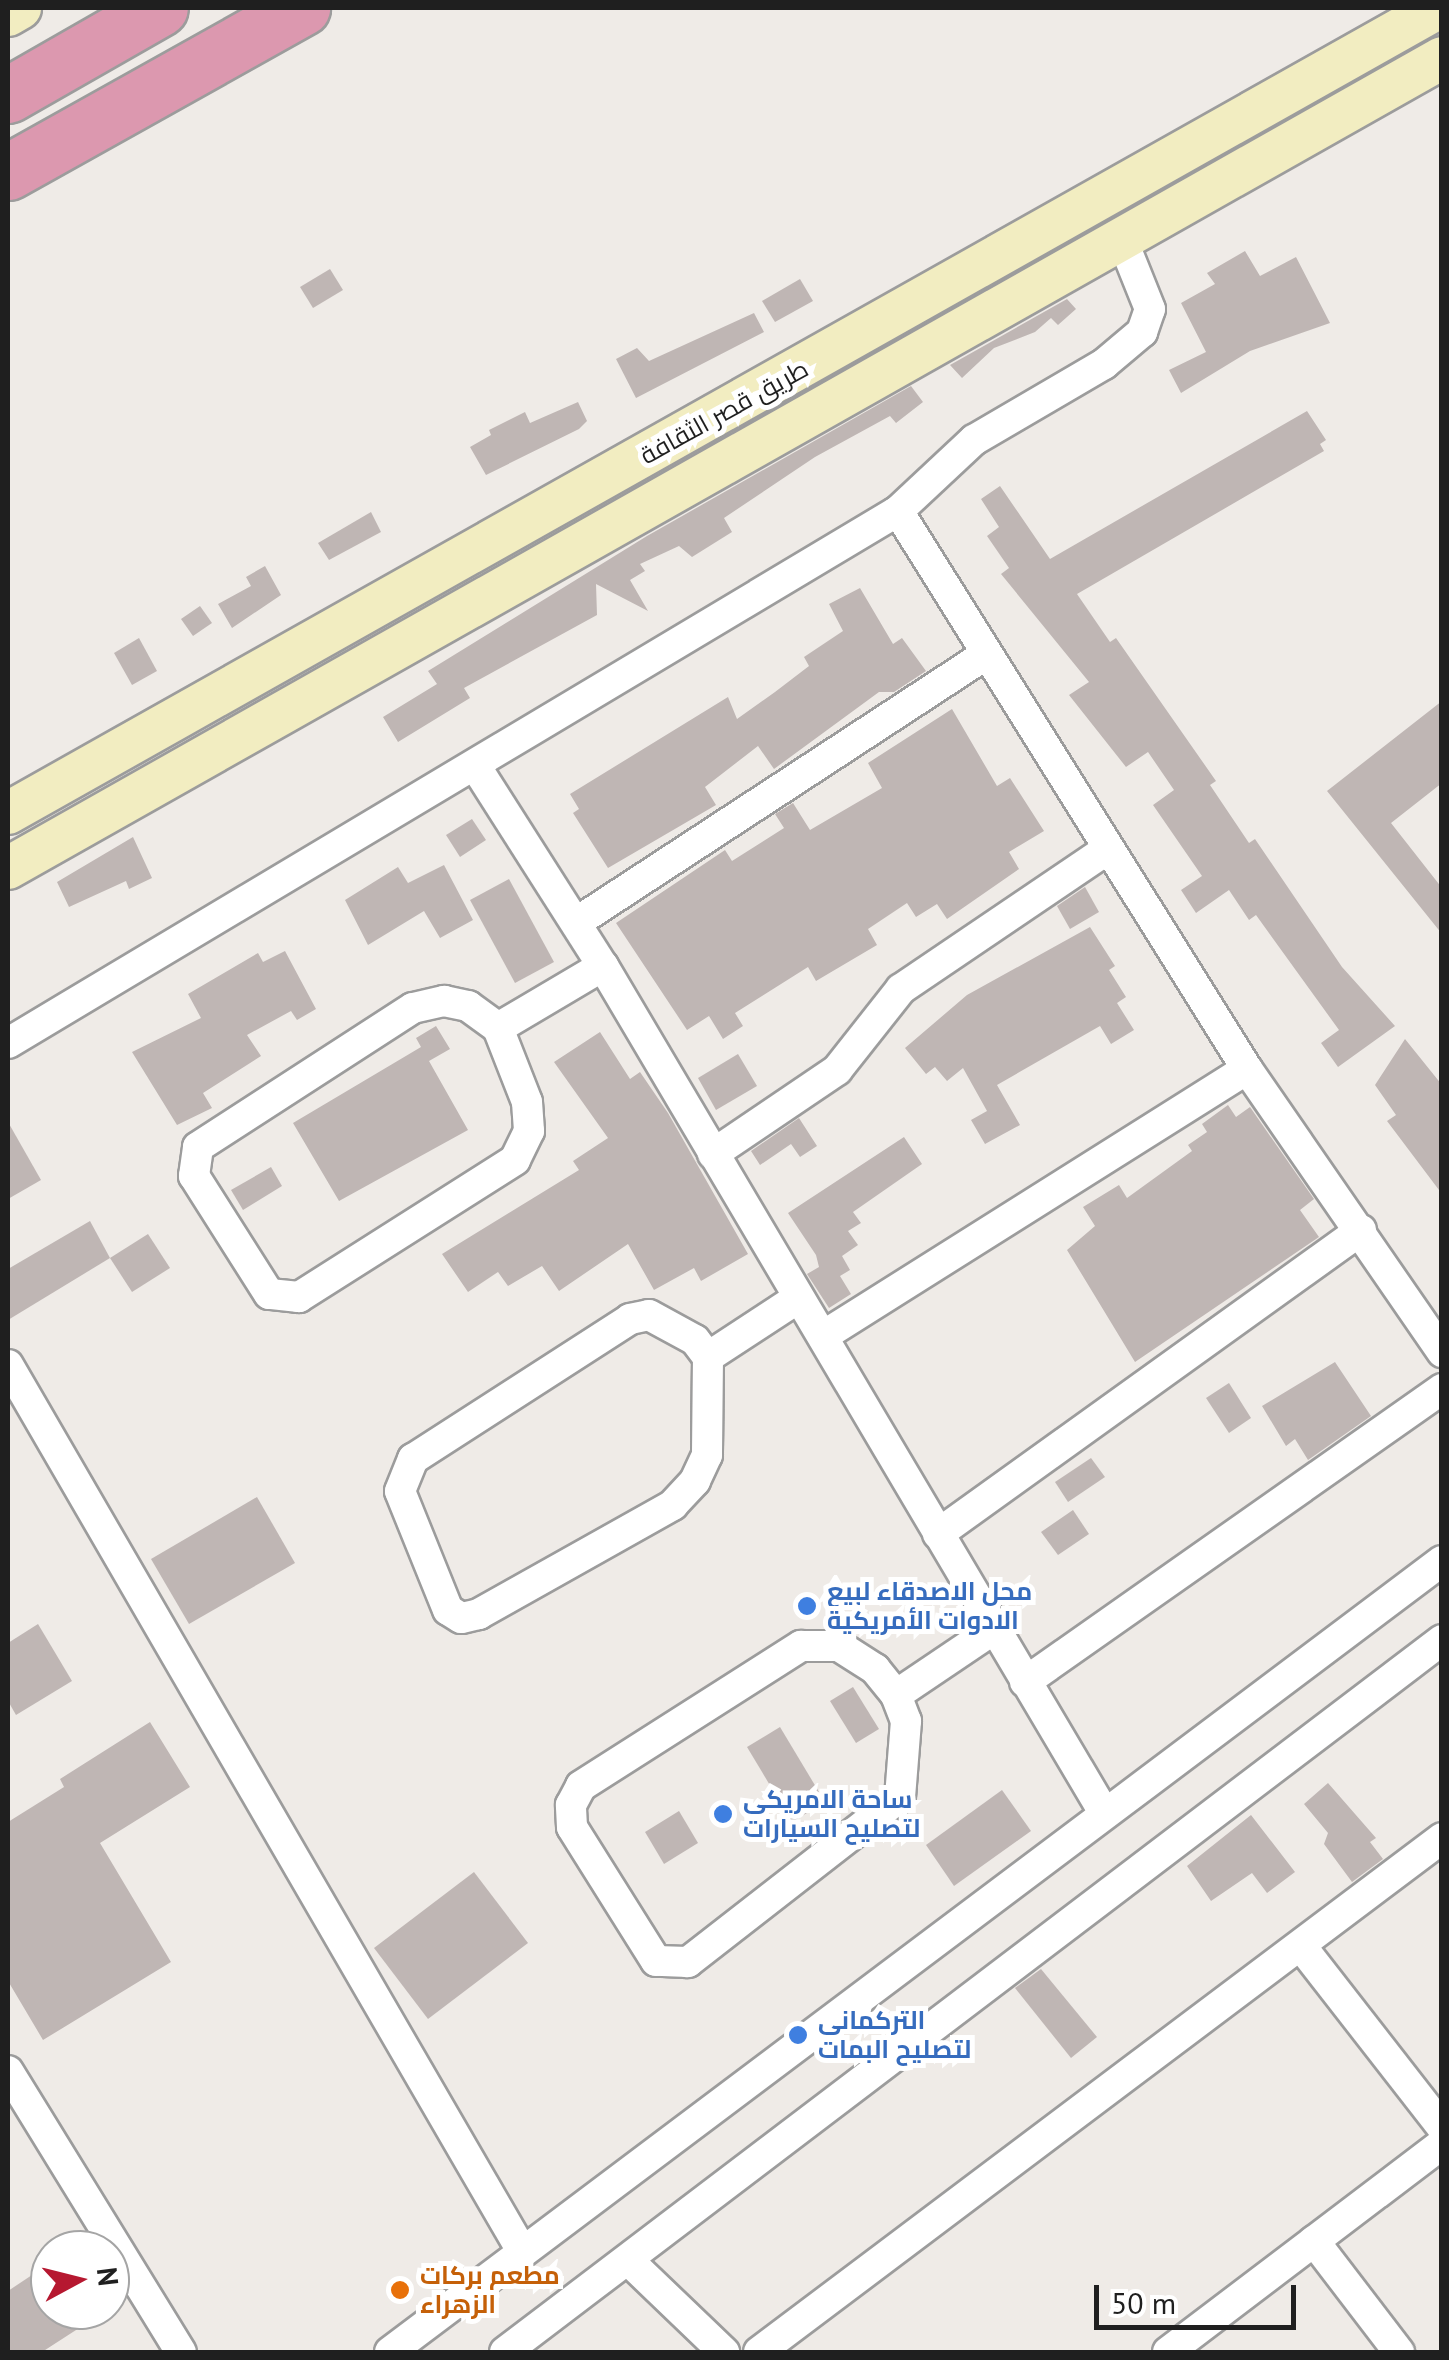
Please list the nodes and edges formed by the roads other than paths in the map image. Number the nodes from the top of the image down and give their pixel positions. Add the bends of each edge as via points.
1 (20, 8) edge
2 (160, 8) edge
3 (302, 8) edge
4 (1438, 8) edge
5 (8, 15) edge
6 (1442, 58) edge
7 (8, 95) edge
8 (8, 172) edge
9 (1123, 242) junction
10 (898, 511) junction
11 (984, 656) junction
12 (476, 767) junction
13 (8, 813) edge
14 (1108, 849) junction
15 (8, 868) edge
16 (576, 922) junction
17 (603, 966) junction
18 (498, 1028) junction
19 (8, 1044) edge
20 (1247, 1068) junction
21 (713, 1154) junction
22 (1362, 1230) junction
23 (798, 1298) junction
24 (824, 1336) junction
25 (1442, 1352) edge
26 (708, 1356) junction
27 (8, 1365) edge
28 (1442, 1389) edge
29 (938, 1534) junction
30 (1442, 1561) edge
31 (994, 1630) junction
32 (1442, 1640) edge
33 (1024, 1682) junction
34 (896, 1695) junction
35 (1105, 1814) junction
36 (1442, 1838) edge
37 (1301, 1946) junction
38 (8, 2071) edge
39 (1442, 2127) edge
40 (1442, 2144) edge
41 (1314, 2241) junction
42 (522, 2250) junction
43 (629, 2261) junction
44 (180, 2352) edge
45 (390, 2352) edge
46 (505, 2352) edge
47 (724, 2352) edge
48 (759, 2352) edge
49 (1168, 2352) edge
50 (1400, 2352) edge

1 - 5 street
2 - 7 highway
3 - 8 highway
4 - 13 street, طريق قصر الثقافة
6 - 9 street, طريق قصر الثقافة
9 - 10 street via 1150,309 1142,332 1104,364 974,440
9 - 15 street, طريق قصر الثقافة
10 - 11 street
10 - 12 street
11 - 14 street
11 - 16 street
12 - 16 street
12 - 19 street
14 - 20 street
14 - 21 street via 902,989 838,1070
16 - 17 street
17 - 18 street
17 - 21 street
18 - 18 street via 468,1006 414,1008 198,1148 194,1176 269,1294 299,1297 516,1160 529,1131 528,1102
20 - 22 street
20 - 24 street
21 - 23 street
22 - 25 street
22 - 29 street
23 - 24 street
23 - 26 street
24 - 29 street
26 - 26 street via 665,1322 650,1316 630,1320 413,1459 400,1491 448,1610 461,1618 479,1614 673,1506 708,1455
27 - 42 street
28 - 33 street
29 - 31 street
30 - 35 street
31 - 33 street
31 - 34 street
32 - 43 street
33 - 35 street
34 - 34 street via 875,1668 839,1646 801,1646 580,1786 571,1805 572,1827 656,1961 688,1962 900,1797 906,1721
35 - 42 street
36 - 37 street
37 - 39 street
37 - 48 street
38 - 44 street
40 - 41 street
41 - 49 street
41 - 50 street
42 - 45 street
43 - 46 street
43 - 47 street

